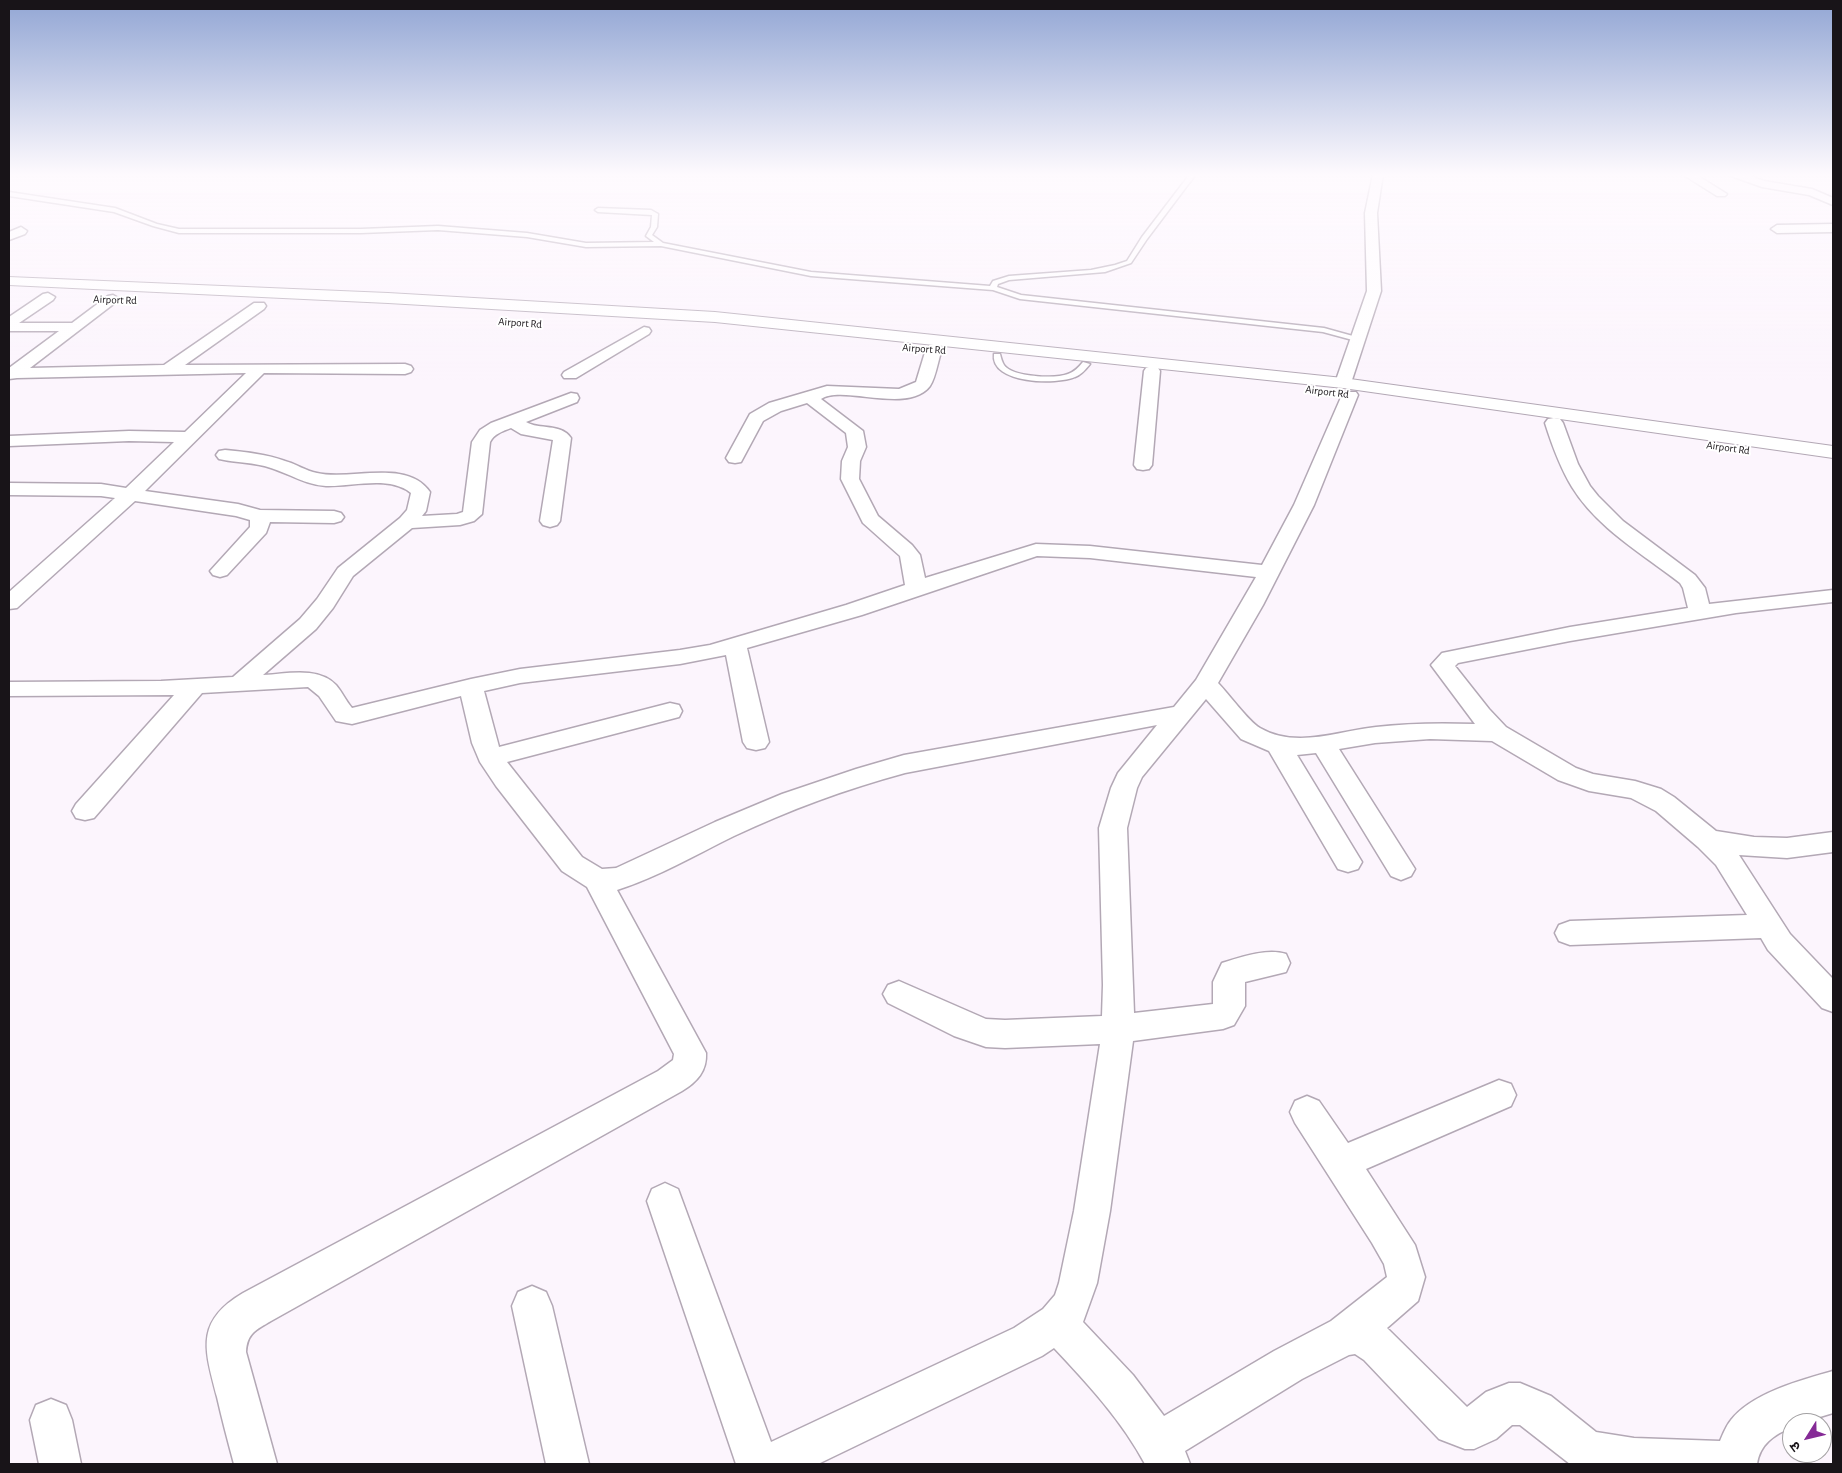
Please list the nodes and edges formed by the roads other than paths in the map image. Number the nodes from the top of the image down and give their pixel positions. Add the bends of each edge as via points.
1 (573, 243) edge
2 (1141, 243) edge
3 (1372, 243) edge
4 (661, 244) joint
5 (9, 282) edge
6 (994, 288) junction
7 (9, 295) edge
8 (48, 297) junction
9 (112, 300) junction
10 (259, 306) junction
11 (476, 320) dead end
12 (9, 323) edge
13 (76, 327) junction
14 (9, 328) edge
15 (614, 329) dead end
16 (644, 330) junction
17 (663, 332) dead end
18 (760, 338) dead end
19 (1356, 340) junction
20 (934, 350) junction
21 (260, 368) junction
22 (169, 369) junction
23 (405, 369) dead end
24 (1152, 371) junction
25 (11, 375) edge
26 (570, 375) dead end
27 (1346, 389) junction
28 (813, 396) junction
29 (571, 398) dead end
30 (512, 421) junction
31 (1554, 423) junction
32 (190, 437) junction
33 (9, 441) edge
34 (1833, 452) edge
35 (225, 455) dead end
36 (735, 458) dead end
37 (1833, 464) edge
38 (1143, 465) dead end
39 (9, 489) edge
40 (132, 493) junction
41 (259, 516) junction
42 (334, 518) dead end
43 (550, 521) dead end
44 (407, 522) junction
45 (220, 571) dead end
46 (1270, 572) junction
47 (916, 588) junction
48 (1833, 596) edge
49 (9, 603) edge
50 (1700, 612) junction
51 (735, 645) junction
52 (240, 683) junction
53 (1206, 684) junction
54 (195, 686) junction
55 (471, 686) junction
56 (14, 695) edge
57 (670, 711) dead end
58 (1182, 713) junction
59 (1497, 733) junction
60 (756, 742) dead end
61 (1323, 744) junction
62 (1278, 745) junction
63 (492, 758) junction
64 (85, 811) dead end
65 (1708, 840) junction
66 (1833, 842) edge
67 (1348, 862) dead end
68 (1400, 869) dead end
69 (597, 880) junction
70 (1768, 926) junction
71 (1570, 933) dead end
72 (1274, 964) dead end
73 (900, 994) dead end
74 (1833, 999) edge
75 (1118, 1030) junction
76 (1499, 1095) dead end
77 (1307, 1112) dead end
78 (1341, 1164) junction
79 (665, 1201) dead end
80 (532, 1306) dead end
81 (1057, 1323) junction
82 (1345, 1335) junction
83 (1833, 1392) edge
84 (51, 1420) dead end
85 (1163, 1454) edge
86 (1736, 1463) edge
87 (60, 1464) edge
88 (255, 1464) edge
89 (568, 1464) edge
90 (757, 1464) edge
91 (772, 1464) edge

1 - 4 lane
2 - 6 lane via 1129,262 1105,269 1013,278 996,282
3 - 19 street via 1374,291
4 - 6 lane via 811,274
5 - 27 main road via 715,316
6 - 19 lane via 1020,297 1324,330
7 - 8 main road, Airport Rd
8 - 9 main road, Airport Rd
8 - 12 street
9 - 10 main road, Airport Rd
9 - 13 street
10 - 11 main road, Airport Rd
10 - 22 street
13 - 14 street
13 - 25 street
15 - 16 main road
16 - 17 main road
16 - 26 street
18 - 20 main road, Airport Rd
19 - 27 street
20 - 24 main road, Airport Rd
20 - 28 street via 923,384 909,392 888,395 830,391
21 - 22 street
21 - 23 street
21 - 32 street
22 - 25 street
24 - 27 main road, Airport Rd
24 - 38 street
27 - 31 main road, Airport Rd
27 - 34 main road
27 - 46 street via 1304,505
28 - 36 street via 775,407 756,418
28 - 47 street via 815,403 854,432 857,447 851,462 850,479 870,519 910,555
29 - 30 street
30 - 43 street via 526,430 556,434 562,438
30 - 44 street via 490,430 483,438 470,517
31 - 37 main road, Airport Rd
31 - 50 street via 1566,459 1582,488 1618,526 1688,579 1694,588
32 - 33 street
32 - 40 street
35 - 44 street via 269,462 322,480 374,478 408,483 421,492 416,511
39 - 40 street via 77,488
40 - 41 street
40 - 49 street
41 - 42 street
41 - 45 street via 261,524 258,529
44 - 52 street via 345,572 308,624
46 - 47 street via 1050,550 1022,554
46 - 53 street
47 - 51 street
48 - 50 street
50 - 59 street via 1570,634 1445,661 1445,668
51 - 55 street via 680,657 540,672
51 - 60 street
52 - 54 street
52 - 55 street via 315,681 328,691 348,716
53 - 58 street
53 - 62 street via 1250,733
54 - 56 street
54 - 64 street
55 - 63 street via 485,743
57 - 63 street
58 - 69 street via 904,764 865,775 725,829 633,874
58 - 75 street via 1131,773 1113,828
59 - 61 street via 1430,731 1375,735
59 - 65 street via 1567,774 1652,796
61 - 62 street via 1305,747
61 - 68 street
62 - 67 street
63 - 69 street via 505,780 572,864
65 - 66 street via 1787,848
65 - 70 street via 1731,865
69 - 88 street via 690,1053 688,1068 670,1081 257,1306 230,1326 226,1352
70 - 71 street
70 - 74 street
72 - 75 street via 1233,972 1230,976 1229,1007 1223,1016
73 - 75 street via 986,1033
75 - 81 street via 1092,1211 1078,1283 1071,1306
76 - 78 street
77 - 78 street
78 - 82 street via 1402,1258 1406,1277 1404,1287 1392,1299
79 - 90 street
80 - 89 street
81 - 85 street via 1110,1377
81 - 91 street via 1028,1342
82 - 85 street via 1288,1365
82 - 86 street via 1367,1338 1378,1346 1454,1424 1466,1430 1476,1428 1499,1407 1509,1403 1521,1404 1583,1448 1614,1458
83 - 86 street via 1765,1417 1749,1431 1737,1449
84 - 87 street

